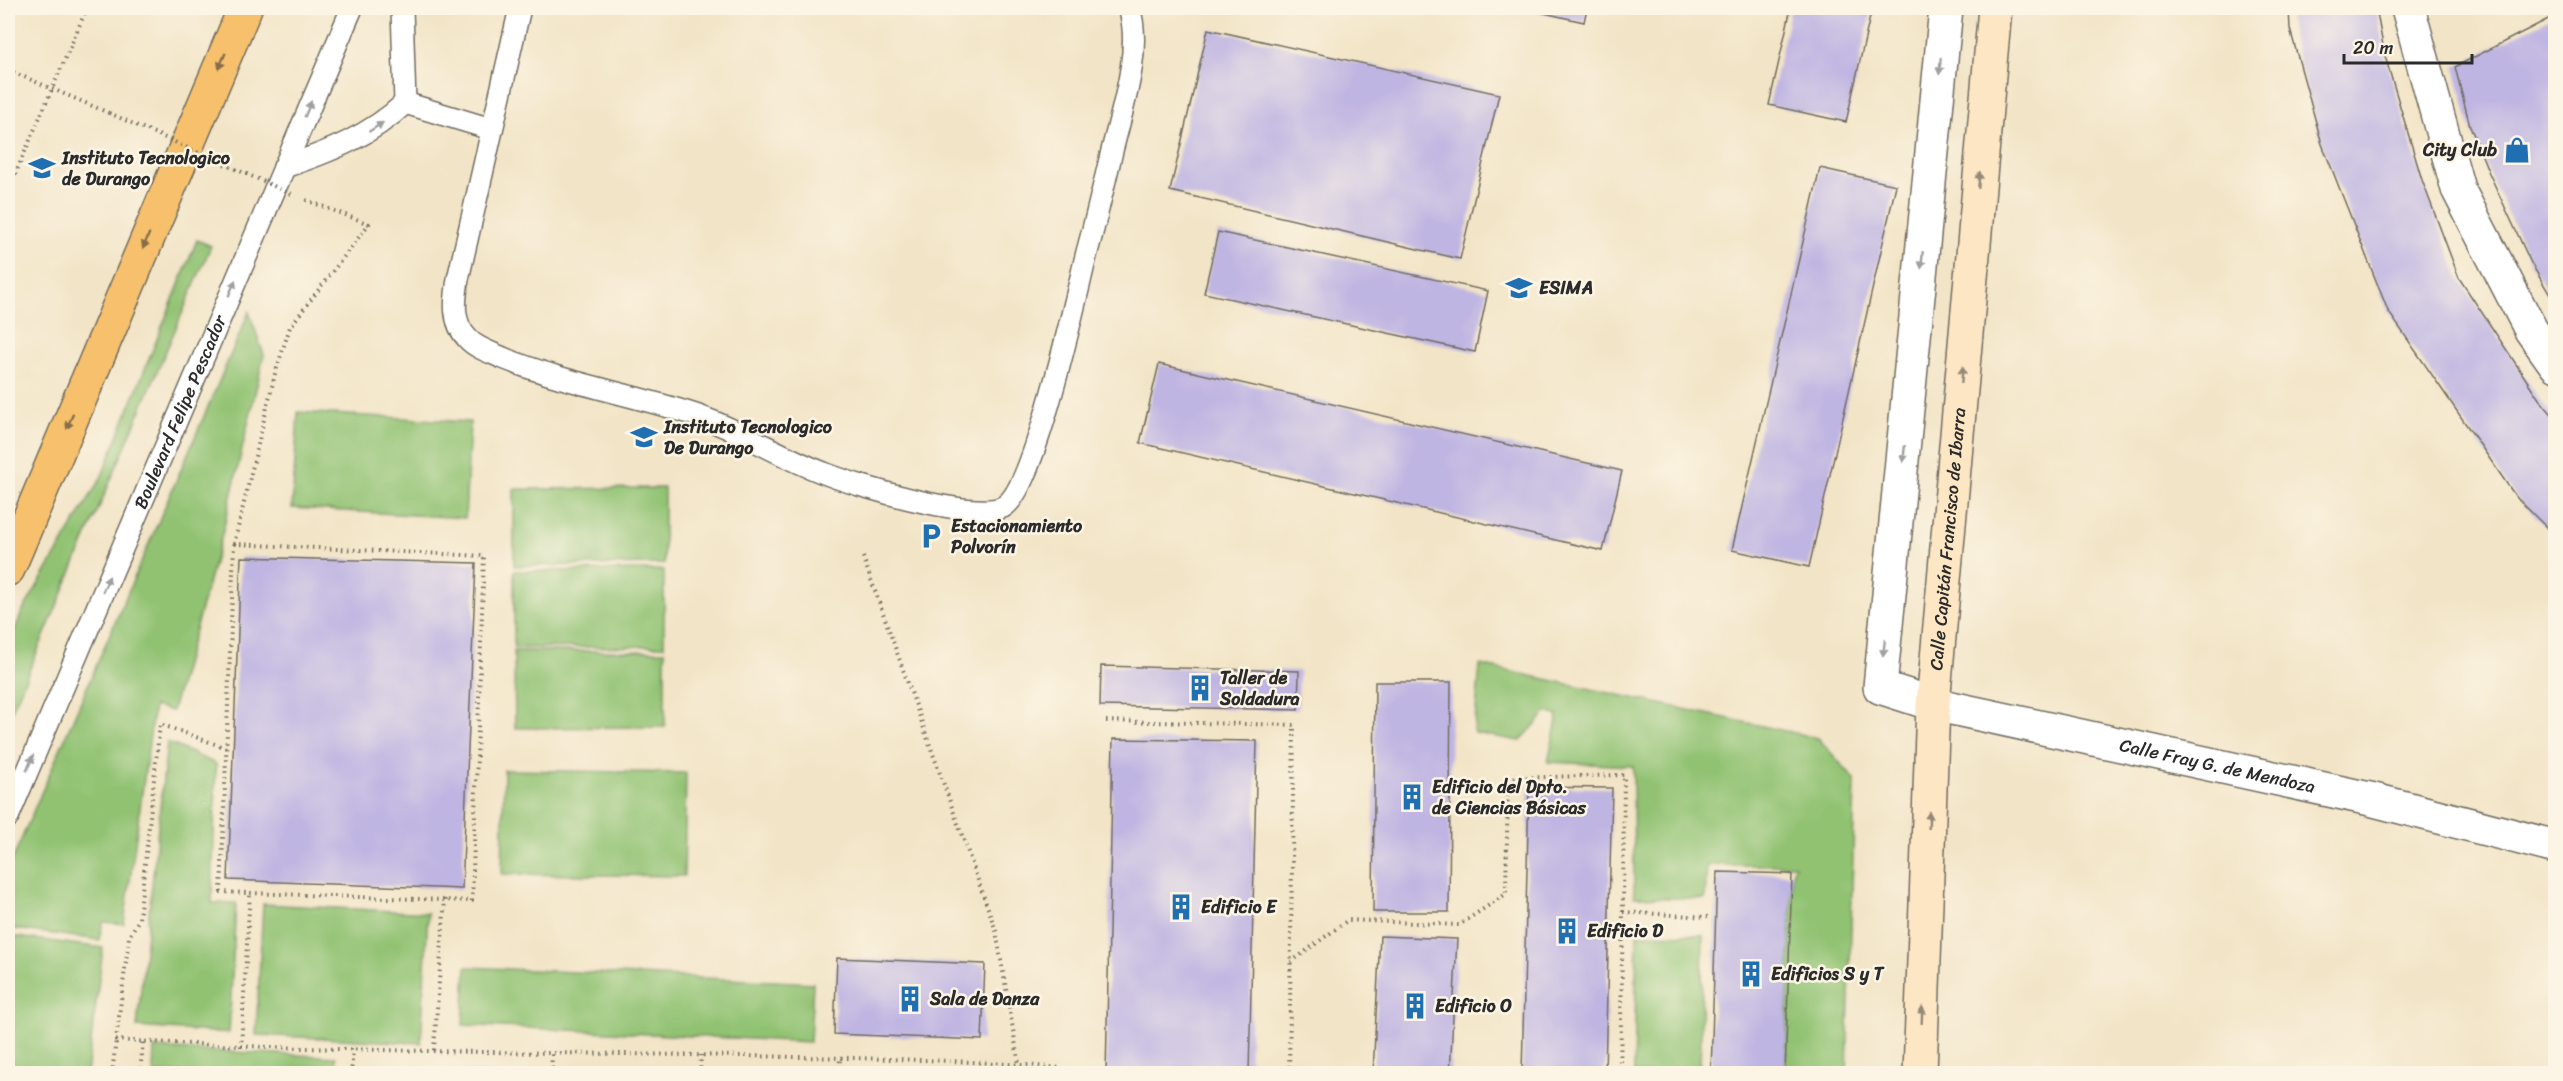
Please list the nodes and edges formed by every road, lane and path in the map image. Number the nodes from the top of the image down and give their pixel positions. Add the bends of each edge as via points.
1 (87, 8) edge
2 (244, 8) edge
3 (352, 8) edge
4 (402, 8) edge
5 (520, 8) edge
6 (1129, 8) edge
7 (1946, 8) edge
8 (1995, 8) edge
9 (2408, 8) edge
10 (8, 70) edge
11 (52, 88) junction
12 (405, 103) junction
13 (491, 129) junction
14 (284, 167) junction
15 (8, 191) edge
16 (2556, 365) edge
17 (234, 544) junction
18 (863, 557) dead end
19 (8, 569) edge
20 (1932, 704) junction
21 (1106, 721) dead end
22 (226, 748) junction
23 (8, 817) edge
24 (2556, 846) edge
25 (250, 893) junction
26 (445, 899) junction
27 (1623, 912) junction
28 (1708, 918) dead end
29 (1291, 962) junction
30 (116, 1040) junction
31 (143, 1041) junction
32 (241, 1047) junction
33 (353, 1049) junction
34 (434, 1050) junction
35 (552, 1054) junction
36 (701, 1056) junction
37 (840, 1058) junction
38 (1019, 1064) junction
39 (112, 1074) edge
40 (140, 1074) edge
41 (351, 1074) edge
42 (551, 1074) edge
43 (700, 1074) edge
44 (839, 1074) edge
45 (1065, 1074) edge
46 (1289, 1074) edge
47 (1620, 1074) edge
48 (1920, 1074) edge

1 - 11 path
2 -> 19 main road
14 -> 3 lane, Boulevard Felipe Pescador
4 - 12 lane
5 - 13 lane
6 - 13 lane via 1133,40 1123,105 1041,430 1017,490 1006,506 991,510 967,510 897,495 824,473 726,425 524,366 468,339 457,321 454,305
7 -> 20 street, Calle Fray G. de Mendoza via 1880,687
20 -> 8 street, Calle Capitán Francisco de Ibarra
9 - 16 street via 2458,189 2531,330
10 - 11 path
11 - 15 path
11 - 17 path, bridge via 369,224 290,327
12 - 13 lane
14 -> 12 lane via 366,134
23 -> 14 lane, Boulevard Felipe Pescador
17 - 22 path
17 - 26 path via 484,556 472,901
18 - 38 path via 996,931
20 - 24 street, Calle Fray G. de Mendoza via 2370,799
48 -> 20 street, Calle Capitán Francisco de Ibarra
21 - 29 path via 1294,725
22 - 25 path via 221,891
22 - 30 path via 160,724 139,918 129,937
25 - 26 path
25 - 32 path
26 - 34 path
27 - 28 path
27 - 29 path via 1624,775 1508,778 1506,894 1459,925 1348,920
27 - 47 path
29 - 46 path
30 - 31 path
30 - 39 path
31 - 32 path
31 - 40 path
32 - 33 path
33 - 34 path
33 - 41 path
34 - 35 path
35 - 36 path
35 - 42 path
36 - 37 path
36 - 43 path
37 - 38 path
37 - 44 path
38 - 45 path via 1062,1068

